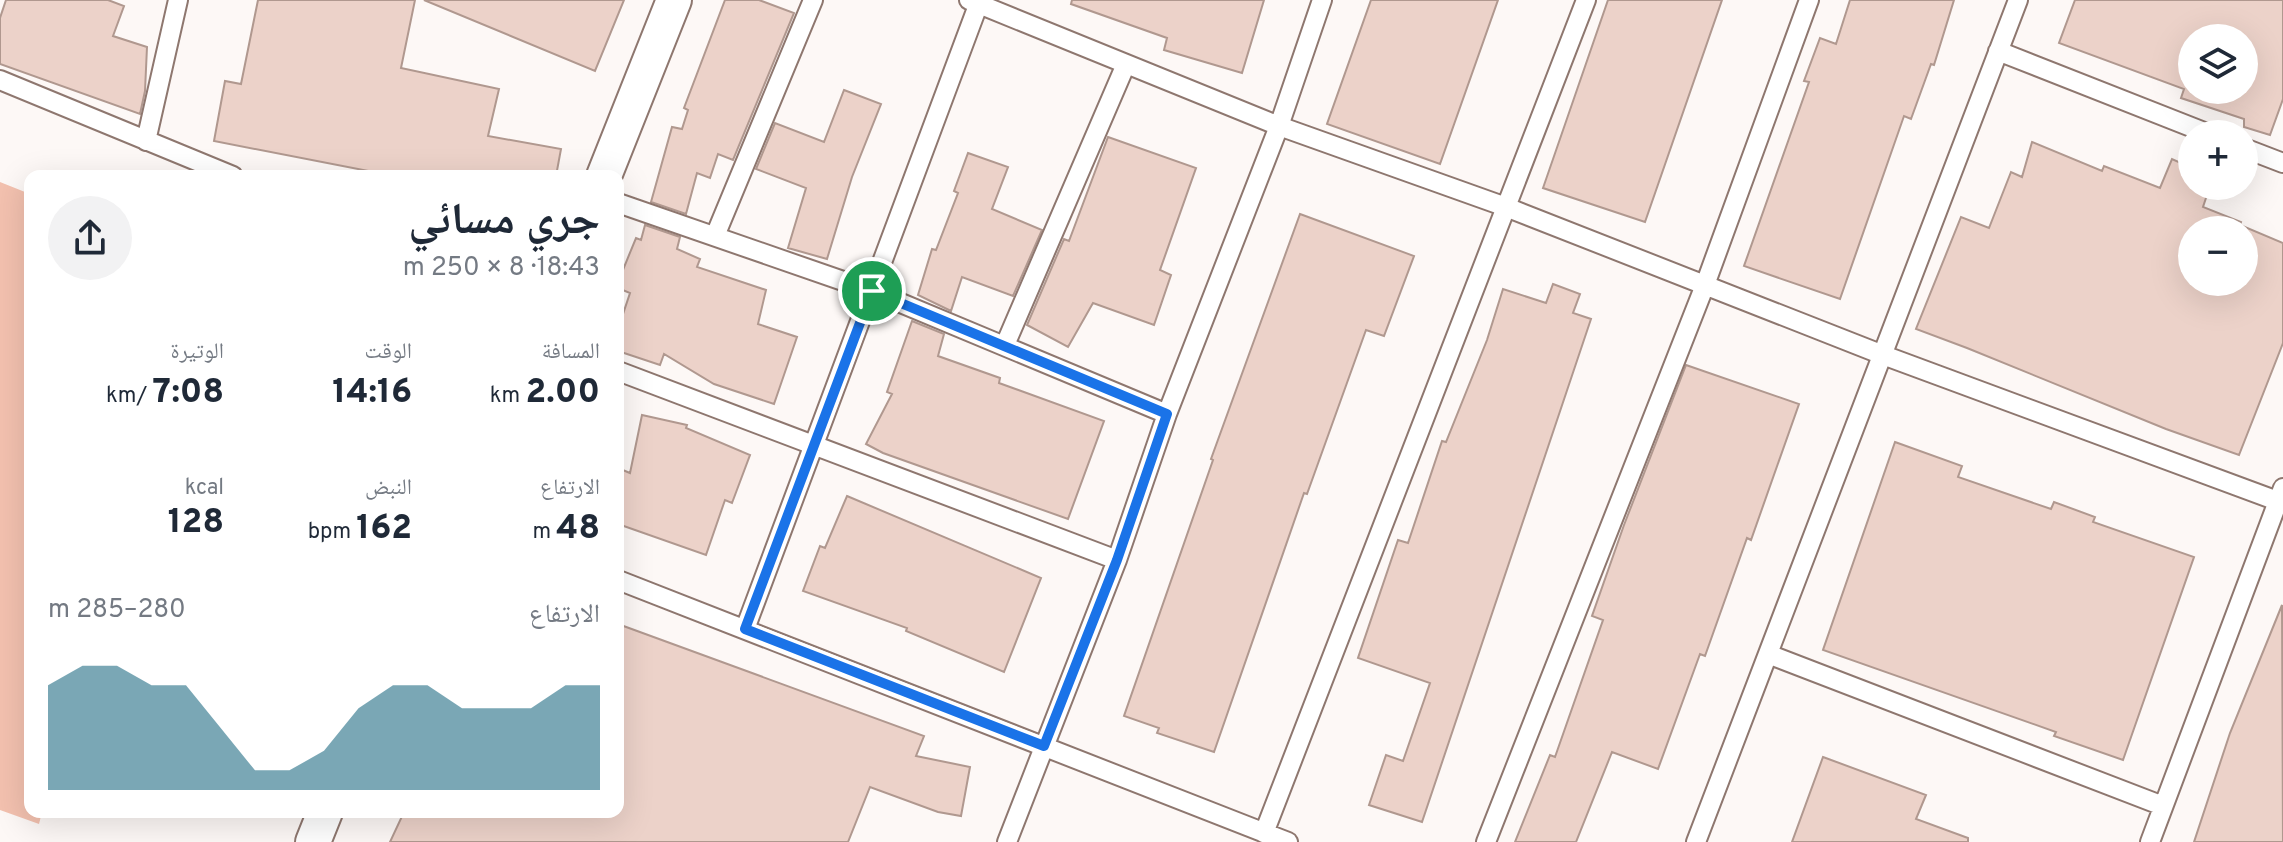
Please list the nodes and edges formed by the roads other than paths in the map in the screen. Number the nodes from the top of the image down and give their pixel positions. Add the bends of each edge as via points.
1 (178, 0) edge
2 (674, 0) edge
3 (813, 0) edge
4 (1322, 0) edge
5 (1586, 0) edge
6 (1809, 0) edge
7 (2018, 0) edge
8 (976, 1) edge
9 (1998, 51) junction
10 (1126, 64) junction
11 (0, 80) edge
12 (2178, 122) edge
13 (1279, 126) junction
14 (146, 141) junction
15 (2258, 153) edge
16 (2283, 163) edge
17 (218, 170) edge
18 (606, 170) edge
19 (624, 205) edge
20 (1506, 207) junction
21 (715, 236) junction
22 (1705, 285) junction
23 (872, 291) junction
24 (1005, 345) junction
25 (1883, 355) junction
26 (624, 373) edge
27 (1167, 414) junction
28 (815, 444) junction
29 (2281, 498) edge
30 (1117, 560) junction
31 (624, 582) edge
32 (745, 629) junction
33 (1768, 654) junction
34 (1044, 746) junction
35 (2163, 806) junction
36 (323, 818) edge
37 (1264, 833) junction
38 (313, 842) edge
39 (1007, 842) edge
40 (1288, 842) edge
41 (1486, 842) edge
42 (1696, 842) edge
43 (2150, 842) edge

1 - 14 lane
2 - 18 street
3 - 21 lane
4 - 13 lane
5 - 20 lane
6 - 22 lane
7 - 9 lane
8 - 10 lane
8 - 23 lane
9 - 12 lane
9 - 25 lane
10 - 13 lane
10 - 24 lane
11 - 14 lane
13 - 20 lane
13 - 27 lane
14 - 17 lane
15 - 16 lane
19 - 21 lane
20 - 22 lane
20 - 37 lane
21 - 23 lane
22 - 25 lane
22 - 41 lane
23 - 24 lane
23 - 28 lane
24 - 27 lane
25 - 29 lane
25 - 33 lane
26 - 28 lane
27 - 30 lane
28 - 30 lane
28 - 32 lane
29 - 35 lane
30 - 34 lane
31 - 32 lane
32 - 34 lane
33 - 35 lane
33 - 42 lane
34 - 37 lane
34 - 39 lane
35 - 43 lane
36 - 38 street
37 - 40 lane

